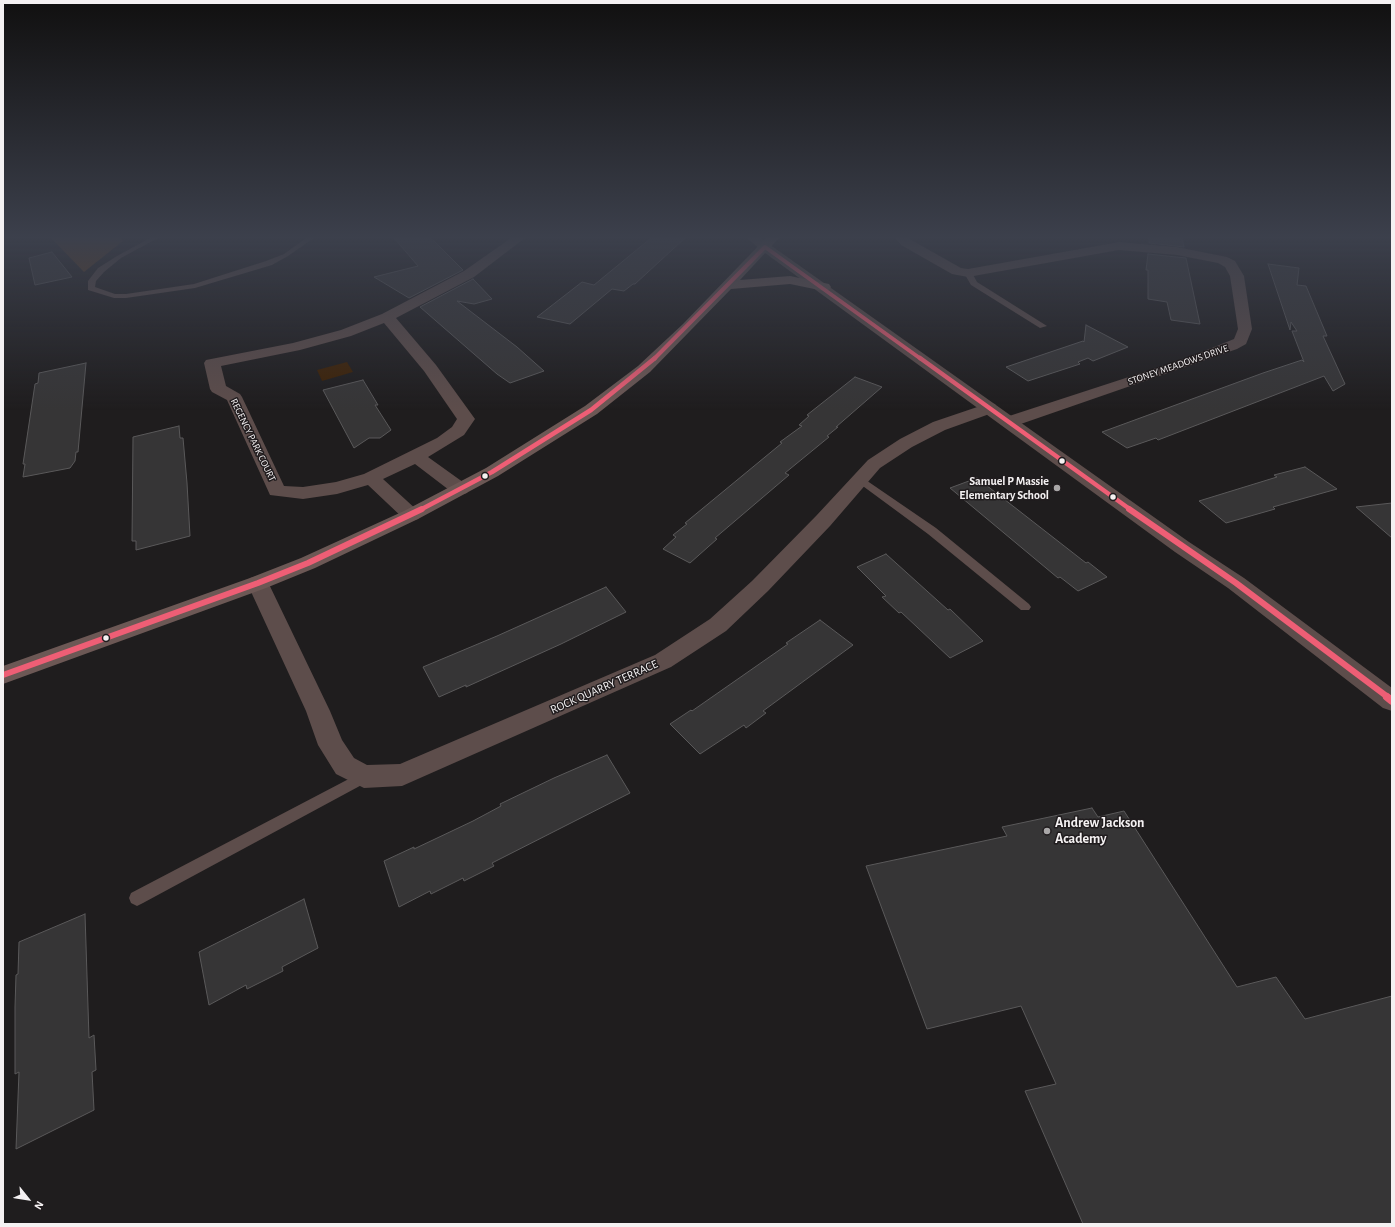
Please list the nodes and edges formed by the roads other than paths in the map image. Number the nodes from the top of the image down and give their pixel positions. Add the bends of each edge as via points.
1 (112, 295) edge
2 (131, 295) edge
3 (428, 295) edge
4 (718, 295) edge
5 (835, 295) edge
6 (994, 295) edge
7 (1240, 295) edge
8 (387, 317) junction
9 (1043, 326) dead end
10 (989, 408) junction
11 (1009, 422) junction
12 (416, 457) junction
13 (371, 478) junction
14 (860, 479) junction
15 (460, 489) junction
16 (411, 516) junction
17 (258, 583) junction
18 (1025, 607) dead end
19 (3, 674) edge
20 (1392, 701) edge
21 (364, 777) junction
22 (137, 898) dead end

1 - 2 lane
3 - 8 street, REGENCY PARK COURT
4 - 15 main road via 644,369 591,410 552,436
5 - 10 street
6 - 9 lane
7 - 11 street, STONEY MEADOWS DRIVE via 1245,329 1241,341 1237,344
8 - 12 street, REGENCY PARK COURT via 430,368 466,419 458,431 444,442
8 - 13 street, REGENCY PARK COURT via 295,347 212,364 218,389 234,397 277,491 303,493 337,488
10 - 11 street
10 - 14 street, ROCK QUARRY TERRACE via 939,426 906,443 874,464
11 - 20 street via 1236,583
12 - 13 street, REGENCY PARK COURT
12 - 15 street
13 - 16 street
14 - 18 lane via 932,530
14 - 21 street, ROCK QUARRY TERRACE via 760,586 718,625 663,661 402,775
15 - 16 main road
16 - 17 main road via 357,542
17 - 19 main road
17 - 21 street via 318,711 331,745 345,766
21 - 22 lane

